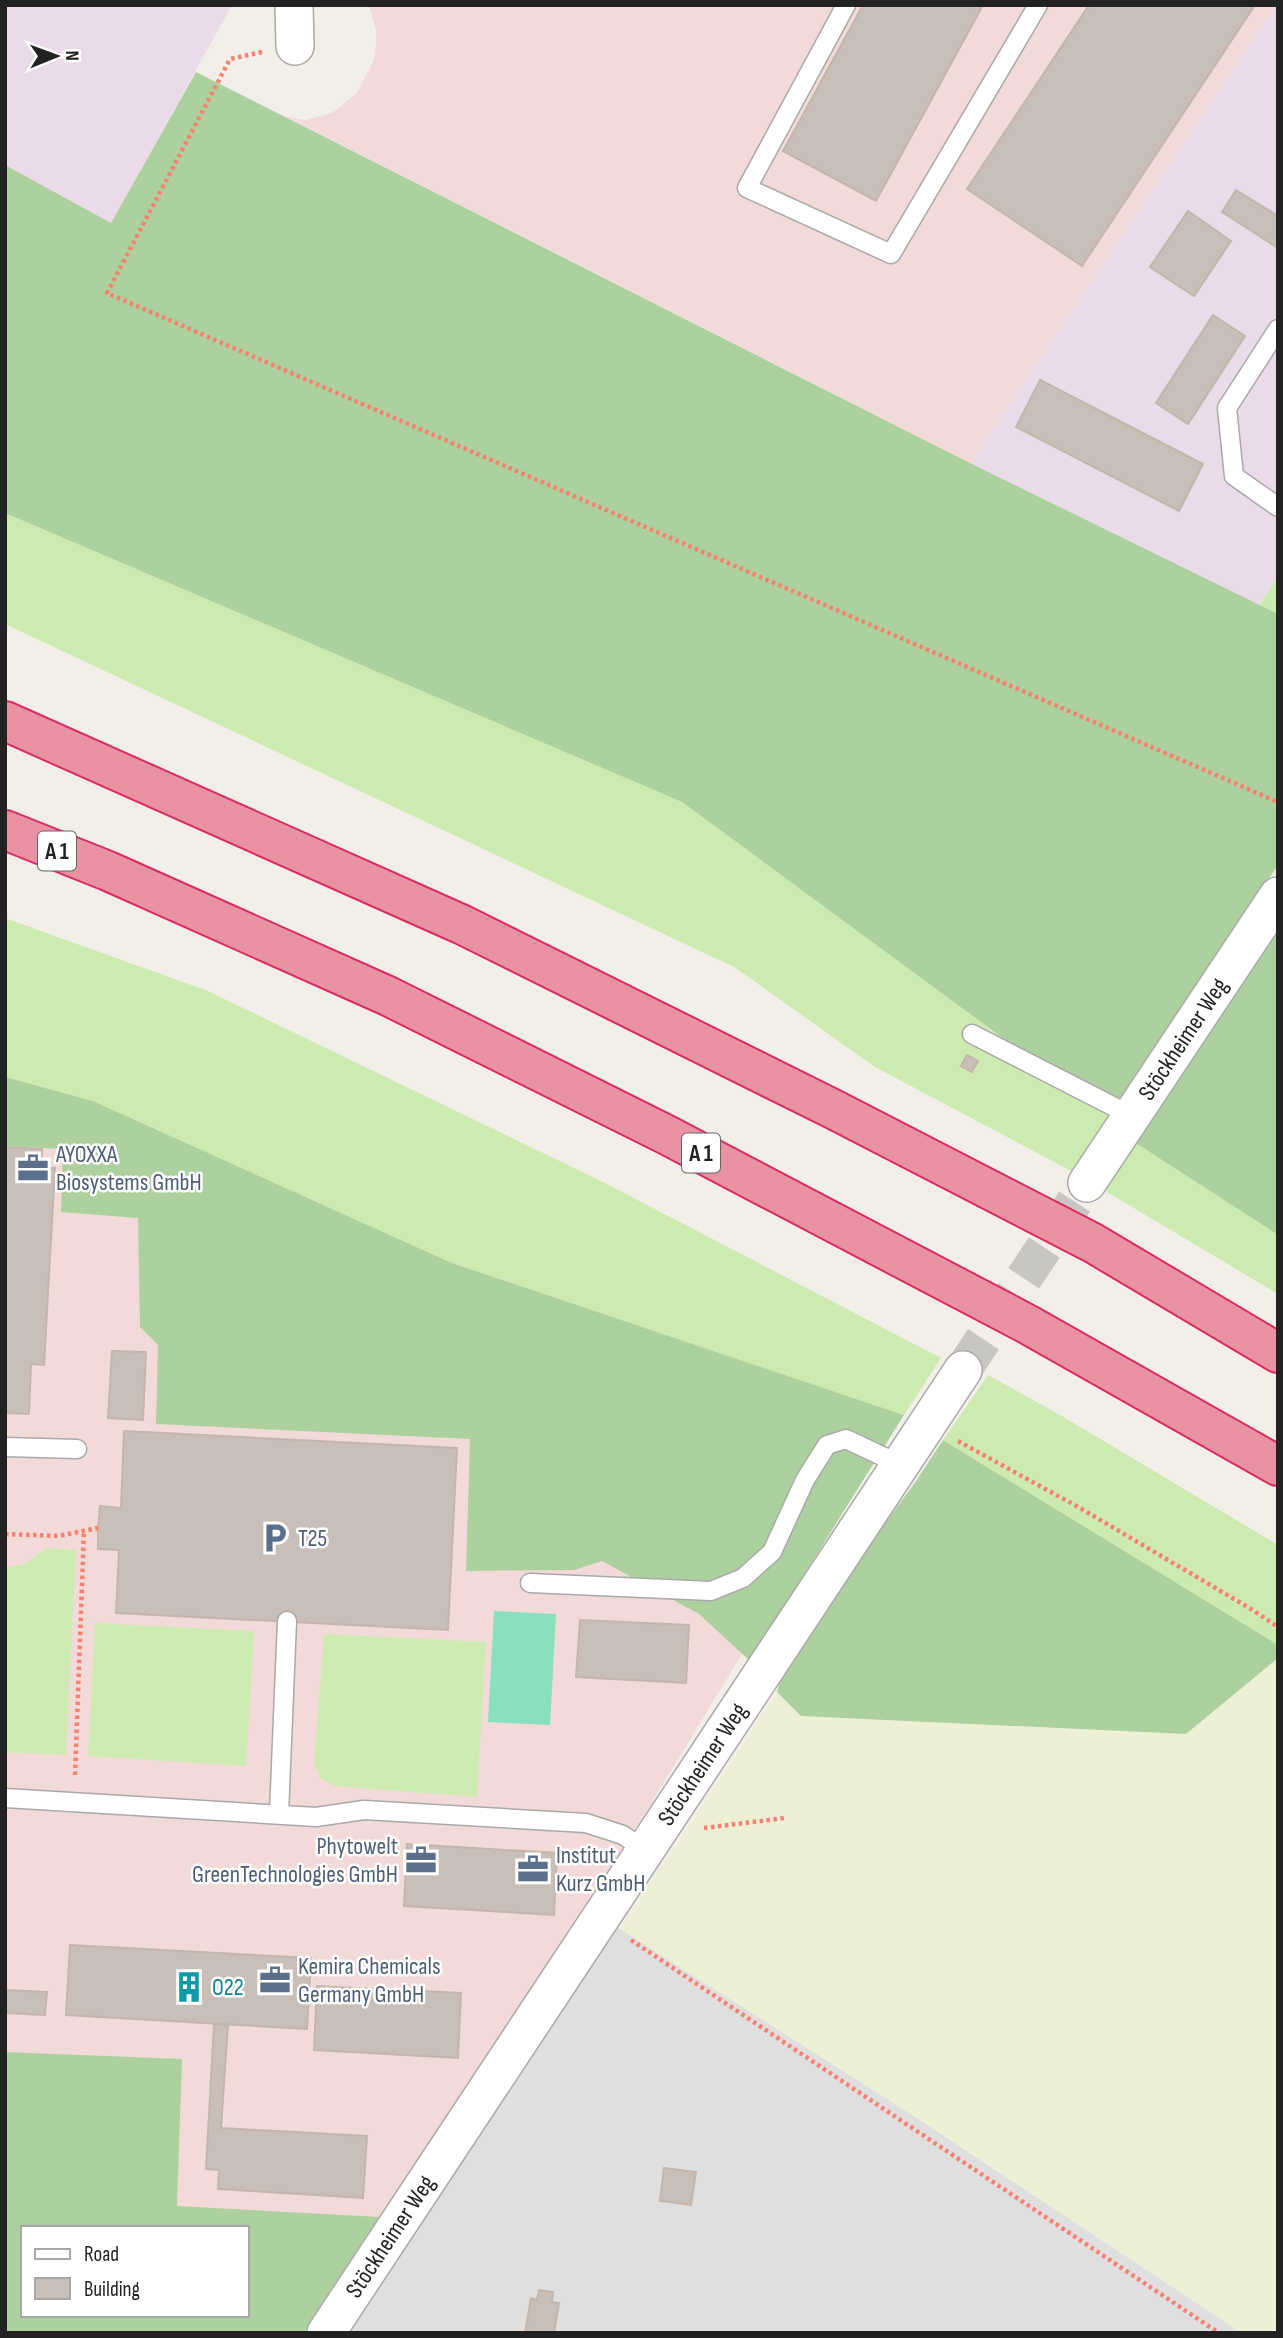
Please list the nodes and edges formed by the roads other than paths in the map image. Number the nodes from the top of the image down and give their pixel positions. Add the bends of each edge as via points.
1 (295, 5) edge
2 (846, 5) edge
3 (1038, 5) edge
4 (295, 46) road end
5 (1278, 329) edge
6 (1278, 507) edge
7 (5, 721) edge
8 (5, 830) edge
9 (5, 859) edge
10 (108, 872) junction
11 (1278, 896) edge
12 (972, 1034) dead end
13 (1130, 1115) junction
14 (1087, 1182) tunnel mouth
15 (1278, 1353) edge
16 (963, 1370) tunnel mouth
17 (5, 1447) edge
18 (77, 1449) dead end
19 (901, 1465) junction
20 (1278, 1466) edge
21 (530, 1583) dead end
22 (287, 1621) dead end
23 (5, 1798) edge
24 (279, 1814) junction
25 (650, 1842) junction
26 (326, 2333) edge

1 - 4 street
2 - 3 lane via 747,188 891,254
5 - 6 lane via 1227,408 1234,477
7 - 15 highway via 476,931 1093,1243
8 - 10 highway, A 1
9 - 10 highway
10 - 20 highway, A 1 via 388,996 667,1135 1027,1324
11 - 13 street, Stöckheimer Weg
12 - 13 lane
13 - 14 street, Stöckheimer Weg
16 - 19 street, Stöckheimer Weg
17 - 18 lane
19 - 21 lane via 846,1439 827,1445 805,1480 772,1552 743,1578 711,1591
19 - 25 street, Stöckheimer Weg
22 - 24 lane
23 - 24 lane
24 - 25 lane via 316,1817 364,1810 586,1823
25 - 26 street, Stöckheimer Weg

